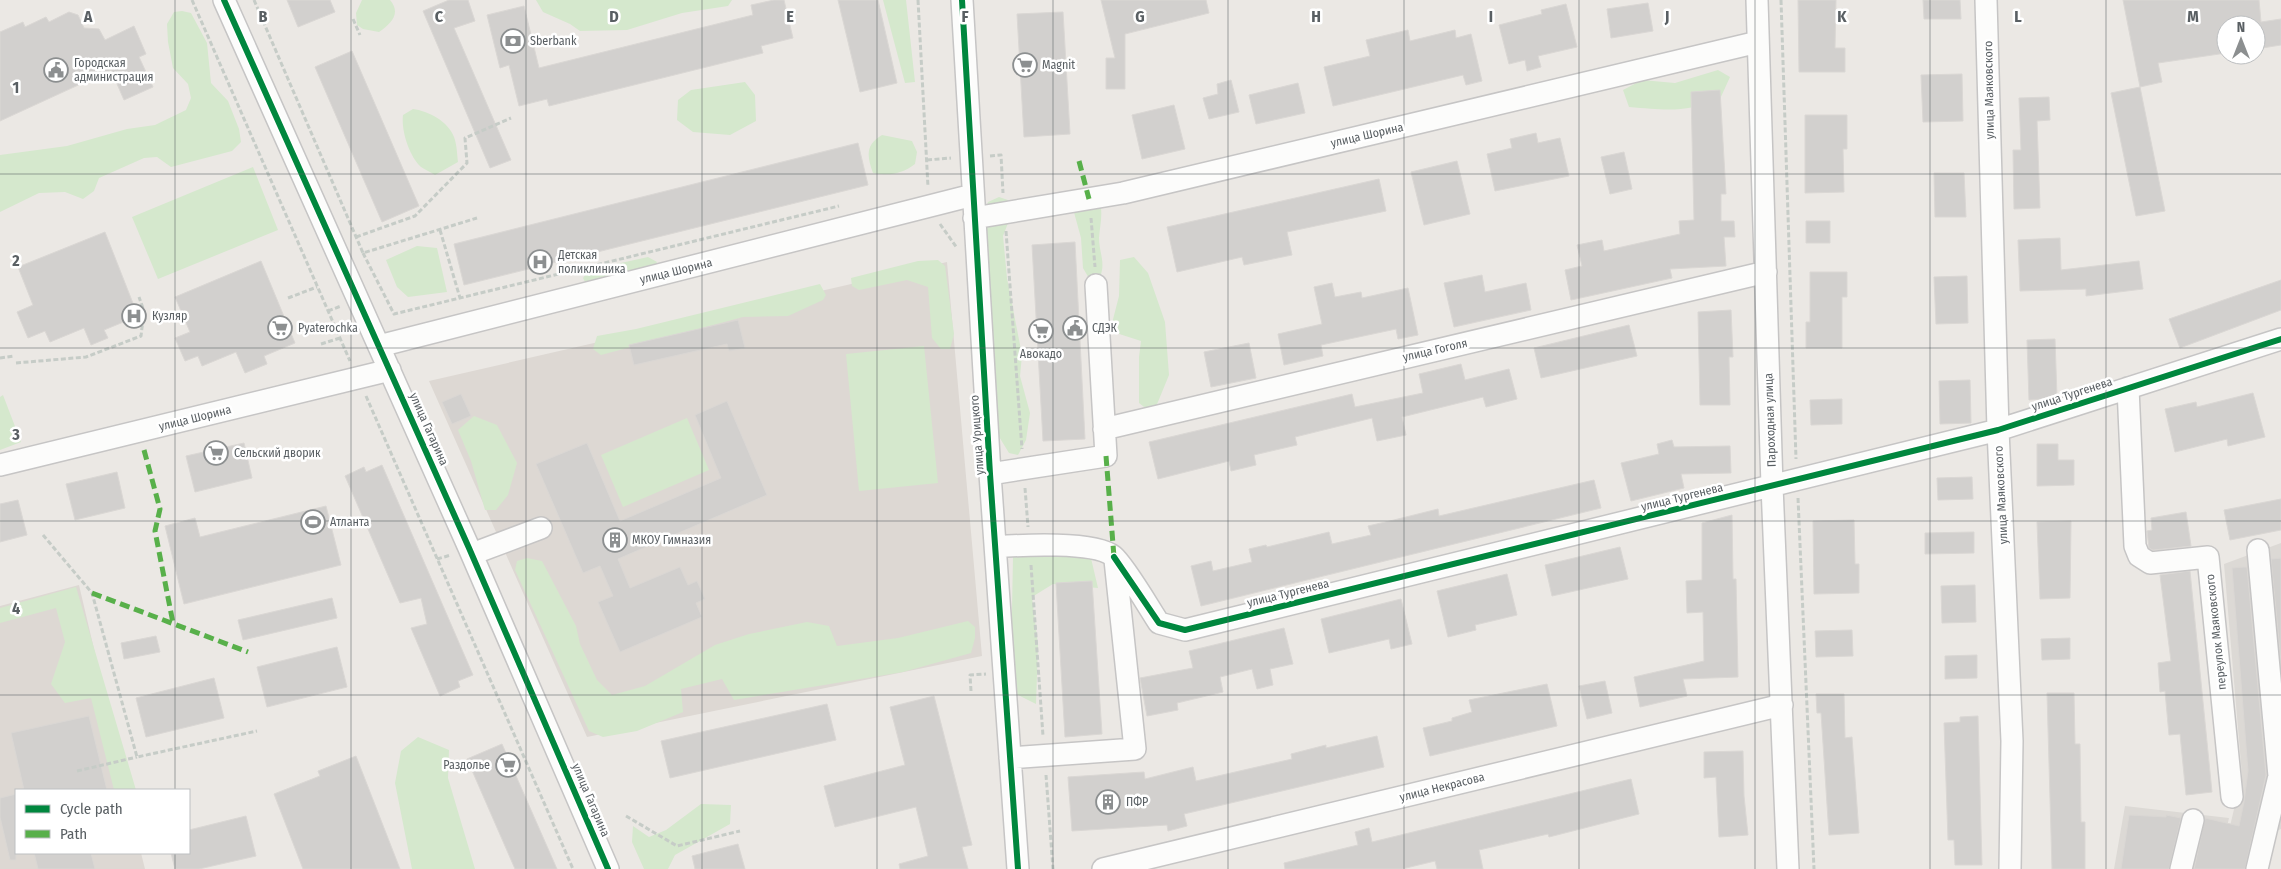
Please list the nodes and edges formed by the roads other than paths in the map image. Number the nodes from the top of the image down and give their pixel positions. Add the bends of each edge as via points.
1 (224, 0) edge
2 (962, 0) edge
3 (1757, 0) edge
4 (1986, 0) edge
5 (1758, 42) junction
6 (973, 195) junction
7 (974, 218) junction
8 (1766, 272) junction
9 (1096, 285) dead end
10 (2281, 339) edge
11 (379, 346) junction
12 (390, 370) junction
13 (2128, 388) junction
14 (1104, 429) junction
15 (1998, 430) junction
16 (0, 465) edge
17 (990, 474) junction
18 (1772, 486) junction
19 (541, 528) dead end
20 (996, 547) junction
21 (2258, 550) dead end
22 (472, 554) junction
23 (1114, 557) junction
24 (1782, 705) junction
25 (1010, 758) junction
26 (2232, 797) dead end
27 (2193, 820) dead end
28 (608, 869) edge
29 (1018, 869) edge
30 (1103, 869) edge
31 (1788, 869) edge
32 (2010, 869) edge
33 (2181, 869) edge
34 (2257, 869) edge

1 - 11 street, улица Гагарина
2 - 6 street, улица Урицкого
3 - 5 street, Пароходная улица
4 - 15 street, улица Маяковского
5 - 7 street, улица Шорина via 1133,191
5 - 8 street, Пароходная улица
6 - 7 street, улица Урицкого
6 - 11 street, улица Шорина
7 - 17 street, улица Урицкого
8 - 14 street, улица Гоголя
8 - 18 street, Пароходная улица
9 - 14 street
10 - 13 street, улица Тургенева
11 - 12 street, улица Гагарина
12 - 16 street, улица Шорина
12 - 22 street, улица Гагарина
13 - 15 street, улица Тургенева
13 - 26 street, переулок Маяковского via 2135,546 2139,556 2150,563 2208,557
14 - 17 street via 1106,456
15 - 18 street, улица Тургенева
15 - 32 street, улица Маяковского via 2012,740
17 - 20 street, улица Урицкого
18 - 23 street, улица Тургенева via 1185,630 1159,623
18 - 24 street, Пароходная улица
19 - 22 street
20 - 23 street via 1030,552 1102,550
20 - 25 street, улица Урицкого
21 - 34 street via 2279,776
22 - 28 street, улица Гагарина
23 - 25 street via 1135,749
24 - 30 street, улица Некрасова
24 - 31 street, Пароходная улица
25 - 29 street, улица Урицкого
27 - 33 street

